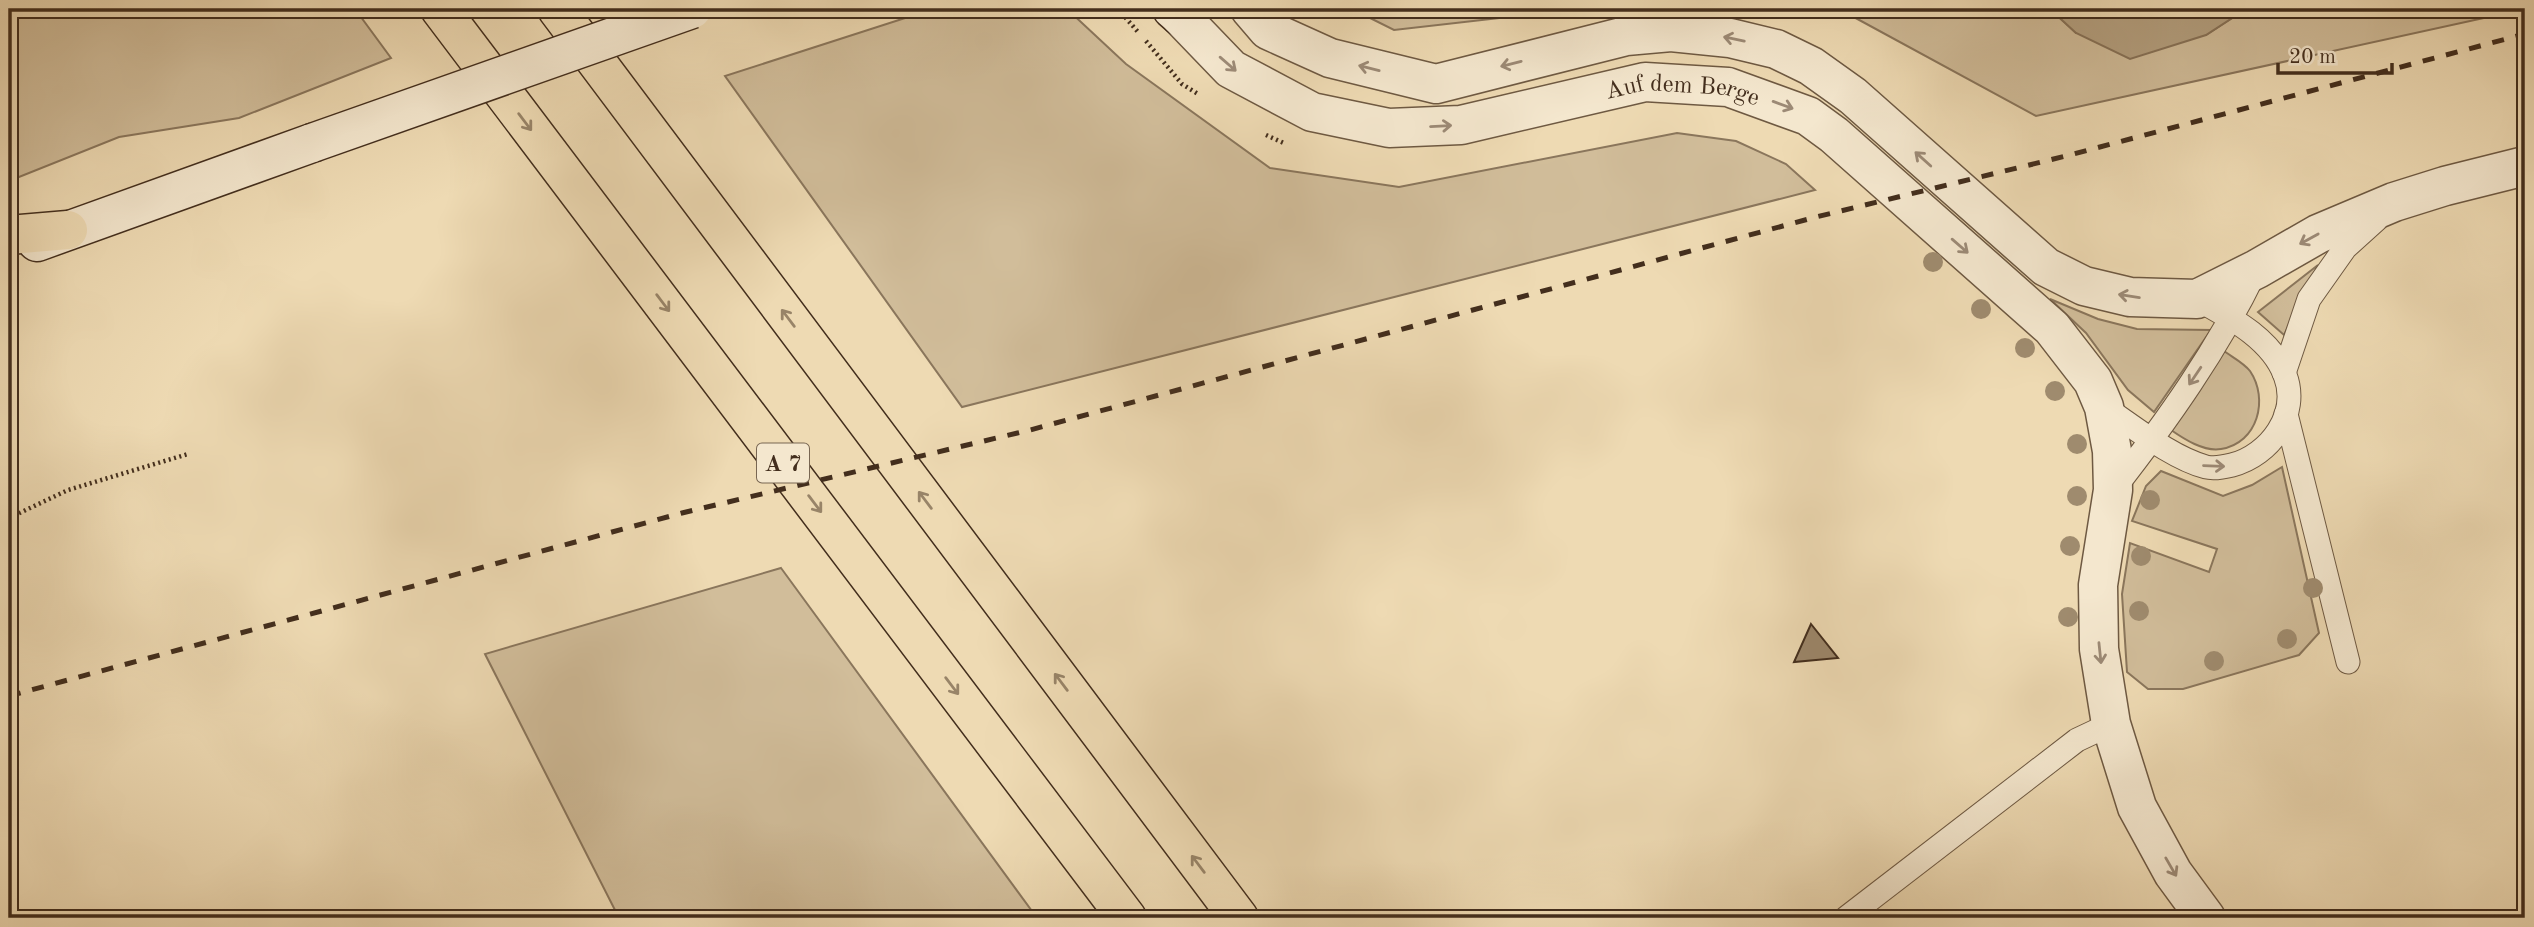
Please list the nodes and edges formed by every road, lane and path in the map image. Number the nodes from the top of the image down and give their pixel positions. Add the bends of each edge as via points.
1 (440, 9) edge
2 (557, 9) edge
3 (692, 9) edge
4 (1118, 9) edge
5 (1250, 9) edge
6 (1177, 11) edge
7 (1203, 97) dead end
8 (1257, 130) dead end
9 (1292, 145) dead end
10 (2525, 166) edge
11 (2394, 202) junction
12 (68, 230) junction
13 (9, 235) edge
14 (9, 253) edge
15 (2257, 269) junction
16 (2197, 299) junction
17 (2232, 319) junction
18 (2284, 373) junction
19 (2104, 407) junction
20 (2286, 414) junction
21 (2153, 439) junction
22 (188, 454) dead end
23 (2113, 490) junction
24 (9, 518) edge
25 (2348, 662) dead end
26 (2111, 724) junction
27 (2525, 915) edge
28 (1127, 918) edge
29 (1239, 918) edge
30 (1846, 918) edge
31 (2206, 918) edge
32 (2514, 918) edge

1 -> 28 highway, A 7
29 -> 2 highway
3 - 12 street, bridge
4 - 7 path via 1182,84
16 -> 5 street via 2130,297 2084,286 2046,267 1853,96 1811,66 1776,49 1730,38 1671,32 1626,36 1436,84 1330,58 1268,30
6 -> 19 street, Auf dem Berge via 1231,69 1312,112 1389,128 1461,125 1645,82 1728,87 1808,116 2052,328 2093,381
8 - 9 path
10 - 11 street
11 -> 15 street via 2318,234
11 - 18 lane via 2345,248 2309,299
12 - 13 highway
12 - 14 street
15 - 16 street
15 - 17 lane
16 - 17 lane
17 - 18 lane via 2261,342
17 -> 21 lane
18 - 20 lane
19 - 21 lane
19 - 23 street, Auf dem Berge
21 -> 20 lane via 2207,468 2222,468 2259,454 2276,437
20 - 25 lane
21 - 23 lane
22 - 24 path via 68,490
23 -> 26 street, Auf dem Berge via 2098,585 2099,649
26 - 30 lane via 2077,740
26 -> 31 street, Auf dem Berge via 2137,807 2173,873
27 - 32 path

